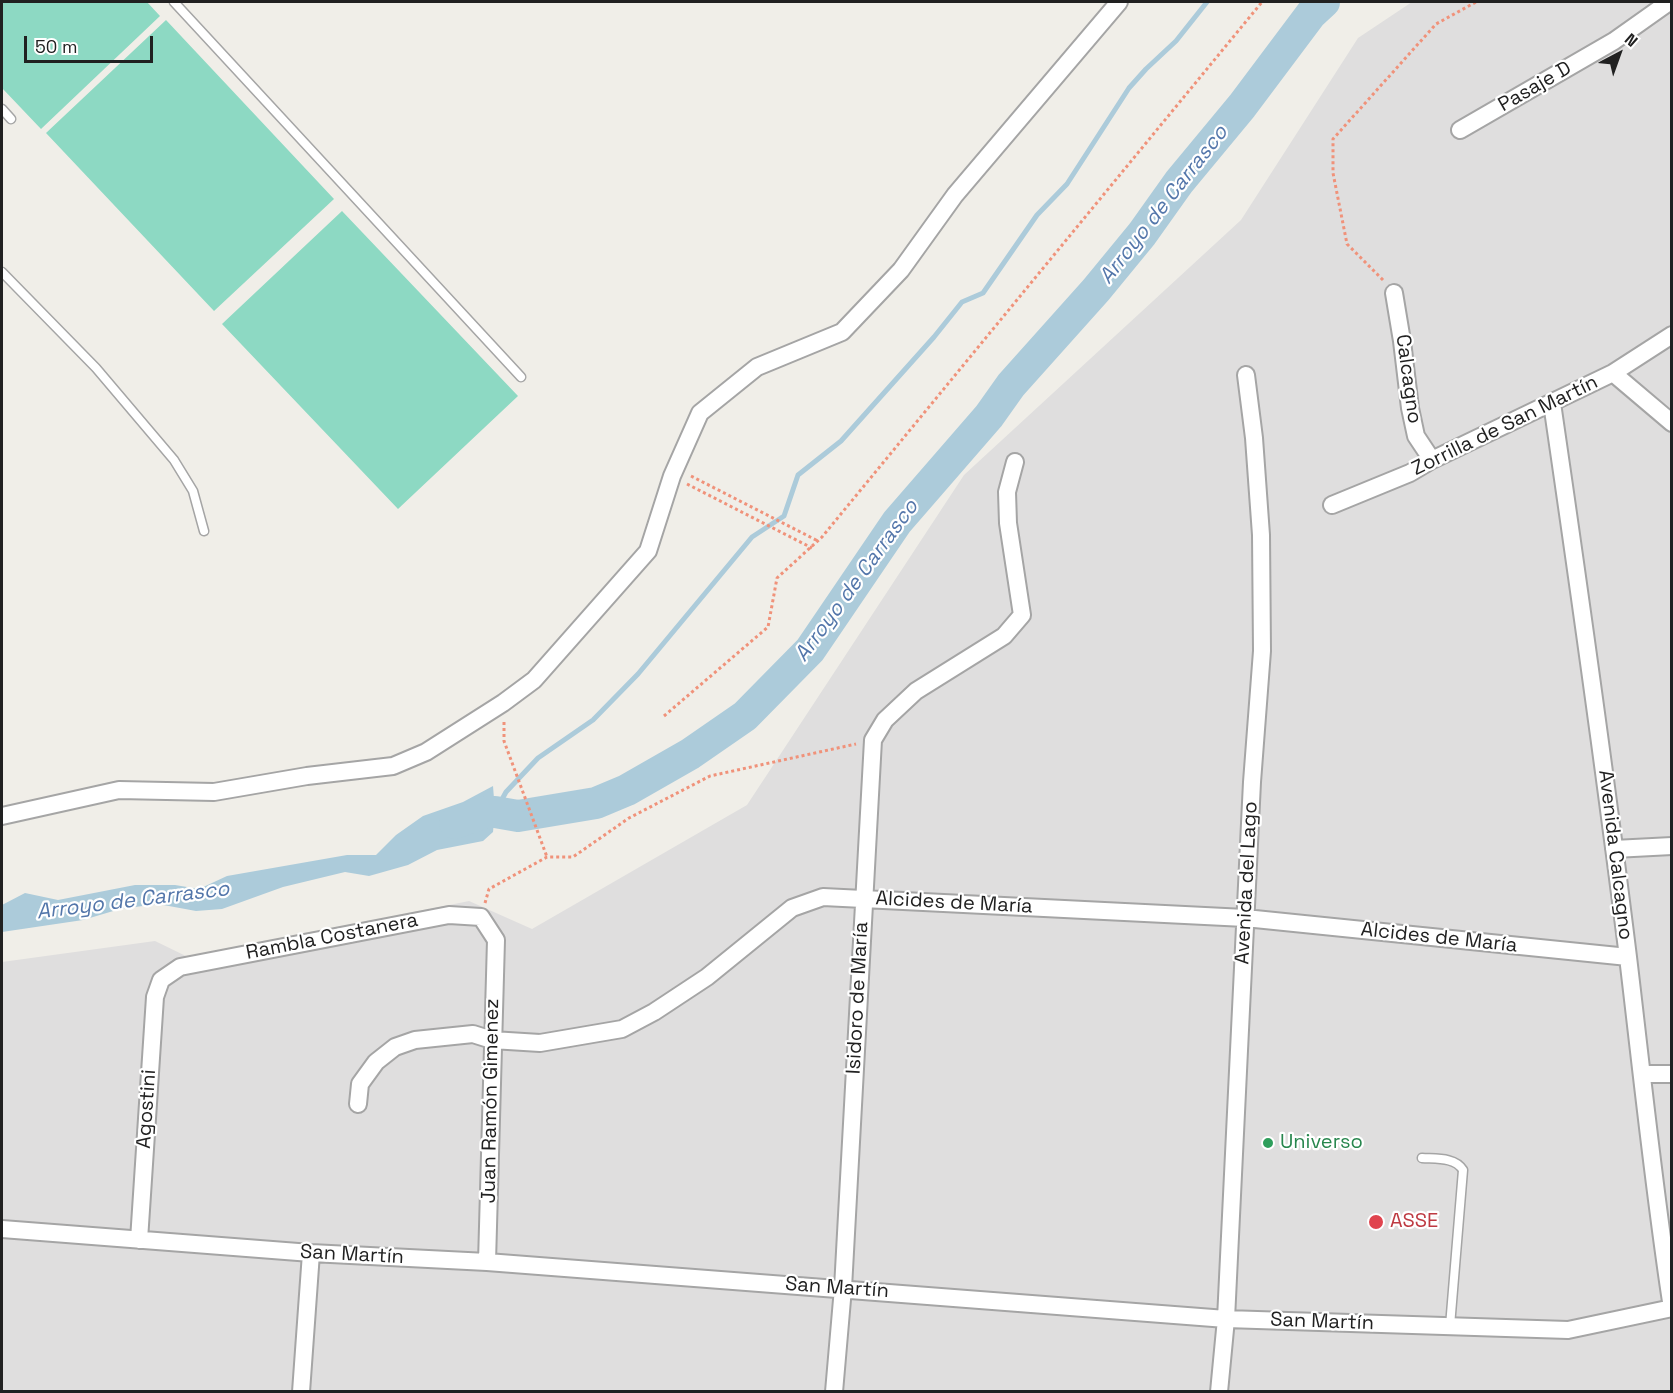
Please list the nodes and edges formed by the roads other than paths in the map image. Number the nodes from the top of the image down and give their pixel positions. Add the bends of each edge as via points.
1 (174, 2) edge
2 (1119, 2) edge
3 (1669, 2) edge
4 (2, 109) edge
5 (11, 119) dead end
6 (1460, 130) dead end
7 (2, 272) edge
8 (1394, 293) road end
9 (1671, 335) edge
10 (1613, 373) junction
11 (1246, 375) dead end
12 (521, 377) dead end
13 (1552, 403) junction
14 (1671, 423) edge
15 (1432, 460) junction
16 (1015, 462) dead end
17 (1332, 505) dead end
18 (204, 531) dead end
19 (2, 816) edge
20 (1671, 846) edge
21 (1614, 849) junction
22 (863, 898) junction
23 (482, 917) joint
24 (1245, 918) junction
25 (1628, 957) junction
26 (161, 980) joint
27 (492, 1040) junction
28 (1642, 1074) junction
29 (1671, 1074) edge
30 (358, 1104) dead end
31 (1422, 1158) dead end
32 (2, 1228) edge
33 (139, 1240) junction
34 (311, 1253) junction
35 (487, 1262) junction
36 (843, 1288) junction
37 (1671, 1308) edge
38 (1226, 1319) junction
39 (1450, 1326) junction
40 (301, 1392) edge
41 (834, 1392) edge
42 (1219, 1392) edge

1 - 12 lane
2 - 19 street via 955,195 901,270 842,332 757,368 700,414 674,472 648,551 534,680 426,752 393,766 214,792 119,790
3 - 6 street, Pasaje D via 1614,41
4 - 5 lane
7 - 18 lane via 96,368 174,460 193,491
8 - 15 street, Calcagno via 1416,436
9 - 10 street, Zorrilla de San Martín
10 - 13 street, Zorrilla de San Martín
10 - 14 street
11 - 24 street, Avenida del Lago via 1261,536 1262,651
13 - 15 street, Zorrilla de San Martín
13 - 21 street, Avenida Calcagno
15 - 17 street, Zorrilla de San Martín
16 - 22 street, Isidoro de María via 1006,492 1022,615 1004,636 916,691 885,720 873,741
20 - 21 street
21 - 25 street, Avenida Calcagno
22 - 24 street, Alcides de María
22 - 27 street, Alcides de María via 824,897 792,908 707,978 622,1029 540,1043
22 - 36 street, Isidoro de María
23 - 26 street, Rambla Costanera via 449,915 180,967
23 - 27 street, Juan Ramón Gimenez via 496,940
24 - 25 street, Alcides de María
24 - 38 street, Avenida del Lago
25 - 28 street, Avenida Calcagno
26 - 33 street, Agostini via 155,997
27 - 30 street, Alcides de María via 473,1034 415,1040 395,1047 376,1062 360,1084
27 - 35 street, Juan Ramón Gimenez
28 - 29 street
28 - 37 street, Avenida Calcagno
31 - 39 lane via 1454,1161 1463,1170
32 - 33 street, San Martín
33 - 34 street, San Martín
34 - 35 street, San Martín
34 - 40 street
35 - 36 street, San Martín
36 - 38 street, San Martín
36 - 41 street, Isidoro de María
37 - 39 street, San Martín via 1568,1330
38 - 39 street, San Martín
38 - 42 street, Avenida del Lago

